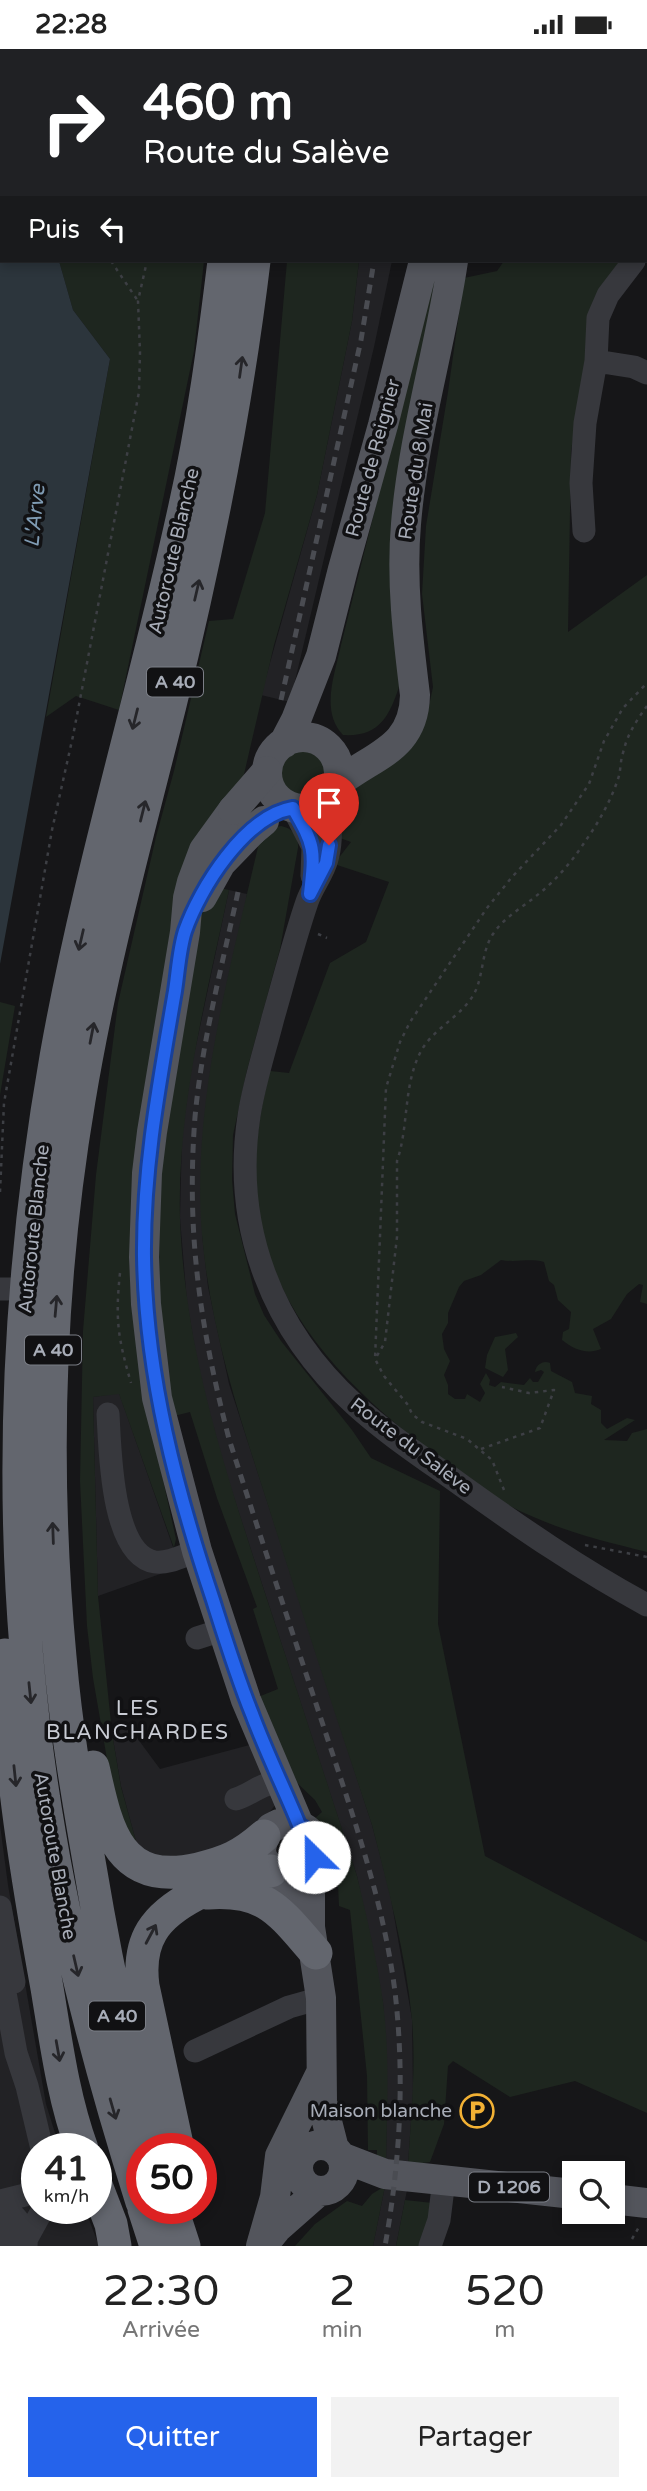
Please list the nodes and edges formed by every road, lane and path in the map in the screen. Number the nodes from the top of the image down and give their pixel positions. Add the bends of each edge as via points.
1 (112, 263) edge
2 (147, 263) edge
3 (224, 263) edge
4 (254, 263) edge
5 (424, 263) edge
6 (453, 263) edge
7 (632, 263) edge
8 (138, 301) junction
9 (596, 361) junction
10 (647, 373) edge
11 (584, 531) dead end
12 (321, 656) junction
13 (647, 683) edge
14 (414, 684) junction
15 (647, 706) edge
16 (282, 744) junction
17 (326, 746) junction
18 (334, 790) junction
19 (280, 794) junction
20 (310, 894) junction
21 (185, 932) junction
22 (313, 932) dead end
23 (327, 938) dead end
24 (0, 1192) edge
25 (17, 1295) edge
26 (375, 1359) junction
27 (502, 1387) dead end
28 (108, 1414) dead end
29 (481, 1449) junction
30 (499, 1512) junction
31 (576, 1543) dead end
32 (197, 1551) junction
33 (647, 1557) edge
34 (55, 1601) junction
35 (647, 1605) edge
36 (274, 1774) junction
37 (236, 1799) dead end
38 (299, 1825) junction
39 (265, 1834) junction
40 (310, 1865) junction
41 (273, 1872) junction
42 (92, 1881) junction
43 (198, 1893) junction
44 (1, 1915) edge
45 (313, 1940) junction
46 (0, 1965) edge
47 (321, 1998) junction
48 (195, 2051) dead end
49 (14, 2054) edge
50 (322, 2070) junction
51 (39, 2133) edge
52 (77, 2133) edge
53 (149, 2133) edge
54 (165, 2133) edge
55 (175, 2133) edge
56 (126, 2149) edge
57 (322, 2168) junction
58 (444, 2180) junction
59 (562, 2193) edge
60 (21, 2196) edge
61 (0, 2203) edge
62 (625, 2204) edge
63 (645, 2211) edge
64 (33, 2224) edge
65 (111, 2224) edge
66 (149, 2224) edge
67 (177, 2224) edge
68 (194, 2224) edge
69 (0, 2227) edge
70 (632, 2239) dead end
71 (267, 2240) edge
72 (20, 2243) edge
73 (115, 2246) edge
74 (156, 2246) edge
75 (184, 2246) edge
76 (201, 2246) edge
77 (430, 2246) edge

1 - 8 path
2 - 8 path
3 -> 25 highway, Autoroute Blanche / A 40 via 186,502 85,920 59,1042
34 -> 4 highway, Autoroute Blanche / A 40 via 51,1468 54,1326 79,1100 116,922 216,504 239,382
5 - 12 main road, Route de Reignier
6 - 14 main road, Route du 8 Mai via 405,526 404,579
7 - 9 street via 600,307
8 - 24 path via 139,392 52,830 4,1103
9 - 10 street
9 - 11 street via 585,423
12 - 16 main road, Route de Reignier
12 - 17 main road, Route de Reignier
13 - 26 path via 610,730 589,784 561,825 487,908 400,1042 386,1088
14 - 17 main road via 396,720 380,735 355,747
14 - 18 main road, Route du 8 Mai via 414,712 403,736 388,751 355,769
15 - 26 path via 630,731 618,777 587,839 541,893 513,912 494,933 472,997 421,1050 413,1069 397,1161 395,1250 385,1342
16 - 17 main road via 309,738
16 - 19 main road via 272,755
17 - 18 main road via 338,768
18 - 19 main road via 314,807
18 - 20 street, Route du Salève via 328,857
19 - 20 street, Route du Salève via 313,847
19 - 21 main road, bridge via 264,821 221,863
19 - 21 main road, bridge via 222,822 204,850 192,882
20 - 30 street, Route du Salève via 248,1116 245,1185 258,1256 284,1318 330,1381 386,1431
21 - 32 main road via 152,1132 144,1257 158,1398
22 - 23 path
25 -> 52 highway via 5,1534 6,1684 40,1952
25 -> 56 highway, Autoroute Blanche / A 40 via 20,1552 40,1773 74,1960
26 - 29 path via 412,1414
27 - 29 path via 529,1393 554,1390 540,1429
28 - 32 street via 111,1480 133,1548 145,1559 161,1562
29 - 30 path via 492,1460 504,1486
30 - 35 street, Route du Salève
31 - 33 path
32 - 36 main road via 210,1634 252,1716
34 - 39 highway via 102,1807 123,1851 149,1871 171,1874 232,1860
34 - 42 highway, Autoroute Blanche / A 40 via 67,1725
36 - 37 street
36 - 38 main road
36 - 39 main road
38 - 39 main road via 279,1823
38 - 40 main road via 314,1843
39 - 41 main road via 262,1857
40 - 41 main road via 292,1876
40 - 45 main road
41 - 43 highway via 223,1879
41 - 45 main road
42 - 53 highway, Autoroute Blanche / A 40 via 120,2027
42 - 54 highway
43 - 45 highway via 236,1892 258,1898
55 -> 43 highway via 141,1962 147,1938 161,1918
44 - 49 street
45 - 47 main road
46 - 49 street
47 - 48 street via 289,2007
47 - 50 main road
49 - 51 street
50 - 57 main road
50 - 71 main road via 280,2156
57 - 58 main road, D 1206
57 - 71 main road, D 1206
58 - 59 main road, D 1206
58 - 77 street via 442,2208
60 - 61 street
61 - 72 street via 17,2219
62 - 63 main road
63 - 70 path
64 - 72 street
65 - 73 highway
66 - 74 highway
67 - 75 highway
68 - 76 highway
69 - 72 street via 5,2239

